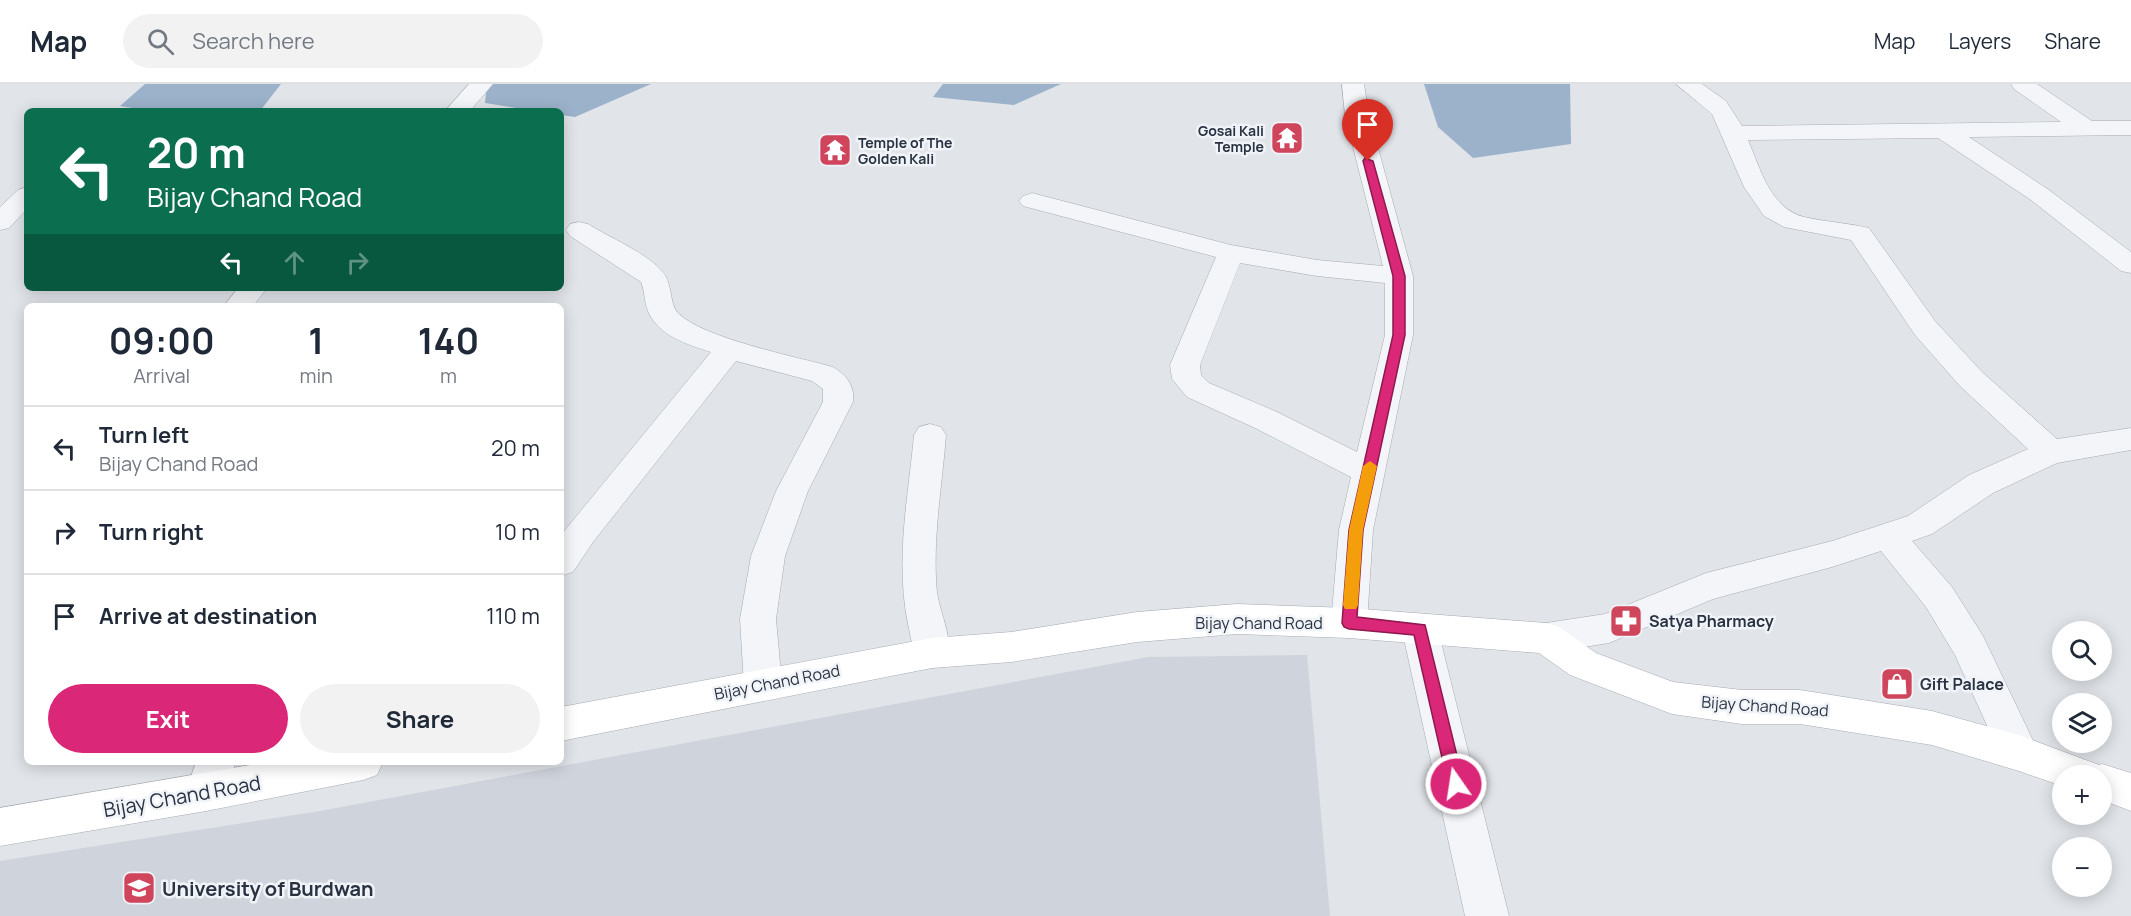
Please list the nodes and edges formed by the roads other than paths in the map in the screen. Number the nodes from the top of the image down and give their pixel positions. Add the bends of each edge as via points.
1 (482, 84) edge
2 (1353, 84) edge
3 (1687, 84) edge
4 (2022, 84) edge
5 (460, 108) edge
6 (2084, 127) junction
7 (2131, 128) edge
8 (1944, 131) junction
9 (1733, 133) junction
10 (24, 198) edge
11 (1032, 201) dead end
12 (0, 222) edge
13 (579, 230) dead end
14 (1232, 253) junction
15 (2131, 265) edge
16 (1399, 276) junction
17 (251, 291) edge
18 (241, 303) edge
19 (730, 348) junction
20 (930, 435) dead end
21 (2131, 439) edge
22 (2051, 452) junction
23 (1369, 472) junction
24 (1888, 536) junction
25 (564, 558) edge
26 (1349, 623) junction
27 (1420, 630) junction
28 (1546, 638) junction
29 (932, 653) junction
30 (763, 685) junction
31 (564, 723) edge
32 (2019, 753) junction
33 (333, 765) edge
34 (2053, 765) edge
35 (211, 777) edge
36 (2112, 785) edge
37 (2131, 792) edge
38 (0, 827) edge
39 (1487, 916) edge

1 - 5 street
2 - 16 street
3 - 9 street via 1712,100
4 - 6 street
6 - 7 street
6 - 8 street
8 - 9 street
8 - 15 street via 2040,195
9 - 22 street via 1759,191 1771,208 1784,218 1860,234 1925,328 1971,379
10 - 12 street
11 - 14 street
13 - 19 street via 651,276 667,319 698,338
14 - 16 street via 1317,268
14 - 23 street via 1185,365 1187,379 1198,390
16 - 23 street via 1399,335
17 - 18 street
19 - 25 street
19 - 30 street via 822,374 836,382 840,391 792,491 768,556 758,619
20 - 29 street via 918,565
21 - 22 street
22 - 24 street via 1981,484 1920,525
23 - 26 street via 1356,530
24 - 28 street via 1706,587 1609,628
24 - 32 street via 1939,597 1970,647
26 - 27 main road, Bijay Chand Road
26 - 29 main road, Bijay Chand Road via 1237,619 1137,627 1011,647
27 - 28 main road, Bijay Chand Road
27 - 39 street
28 - 32 main road, Bijay Chand Road via 1583,664 1672,698 1854,714 1932,728
29 - 30 main road, Bijay Chand Road
30 - 31 main road, Bijay Chand Road
32 - 34 main road, Bijay Chand Road
33 - 35 main road, Bijay Chand Road
35 - 38 main road, Bijay Chand Road
36 - 37 main road

